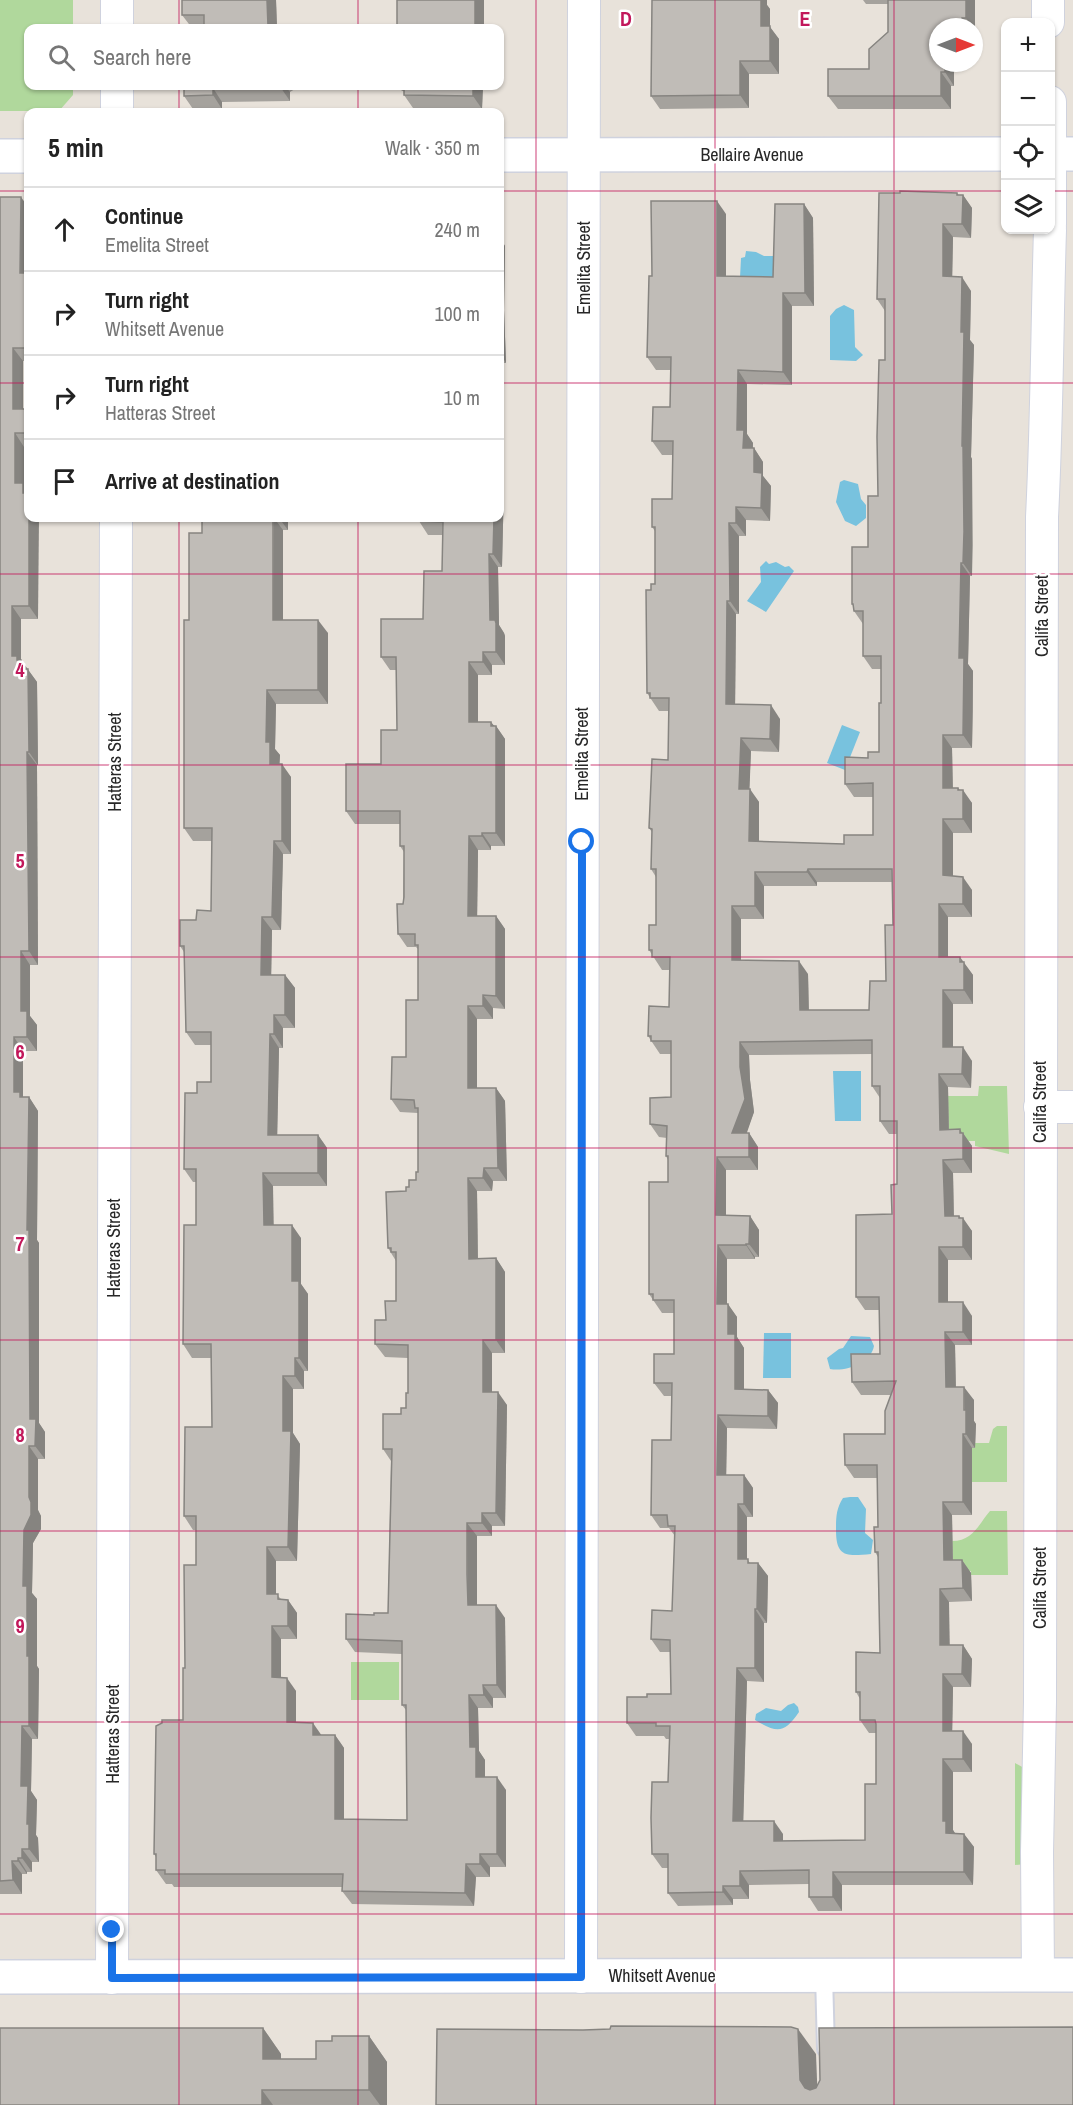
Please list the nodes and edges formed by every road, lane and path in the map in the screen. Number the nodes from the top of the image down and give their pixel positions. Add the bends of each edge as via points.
1 (117, 0) edge
2 (584, 0) edge
3 (1048, 0) edge
4 (1048, 18) edge
5 (117, 24) edge
6 (117, 90) edge
7 (117, 108) edge
8 (1001, 154) edge
9 (1055, 154) edge
10 (1073, 154) edge
11 (504, 155) edge
12 (0, 156) edge
13 (24, 156) edge
14 (584, 156) junction
15 (1050, 234) edge
16 (116, 522) edge
17 (1040, 1107) junction
18 (1073, 1107) edge
19 (824, 1975) junction
20 (1038, 1975) junction
21 (1073, 1975) edge
22 (0, 1977) edge
23 (581, 1977) junction
24 (112, 1978) junction
25 (827, 2070) edge

1 - 5 street
2 - 14 street, Emelita Street
3 - 4 street
6 - 7 street
8 - 14 main road, Bellaire Avenue
9 - 10 main road
11 - 14 main road, Bellaire Avenue
12 - 13 main road
14 - 23 street, Emelita Street
15 - 17 street, Califa Street via 1042,517
16 - 24 street, Hatteras Street
17 - 18 street
17 - 20 street, Califa Street
19 - 20 main road, Whitsett Avenue
19 - 23 main road, Whitsett Avenue
19 - 25 lane
20 - 21 main road, Whitsett Avenue
22 - 24 main road, Whitsett Avenue
23 - 24 main road, Whitsett Avenue

